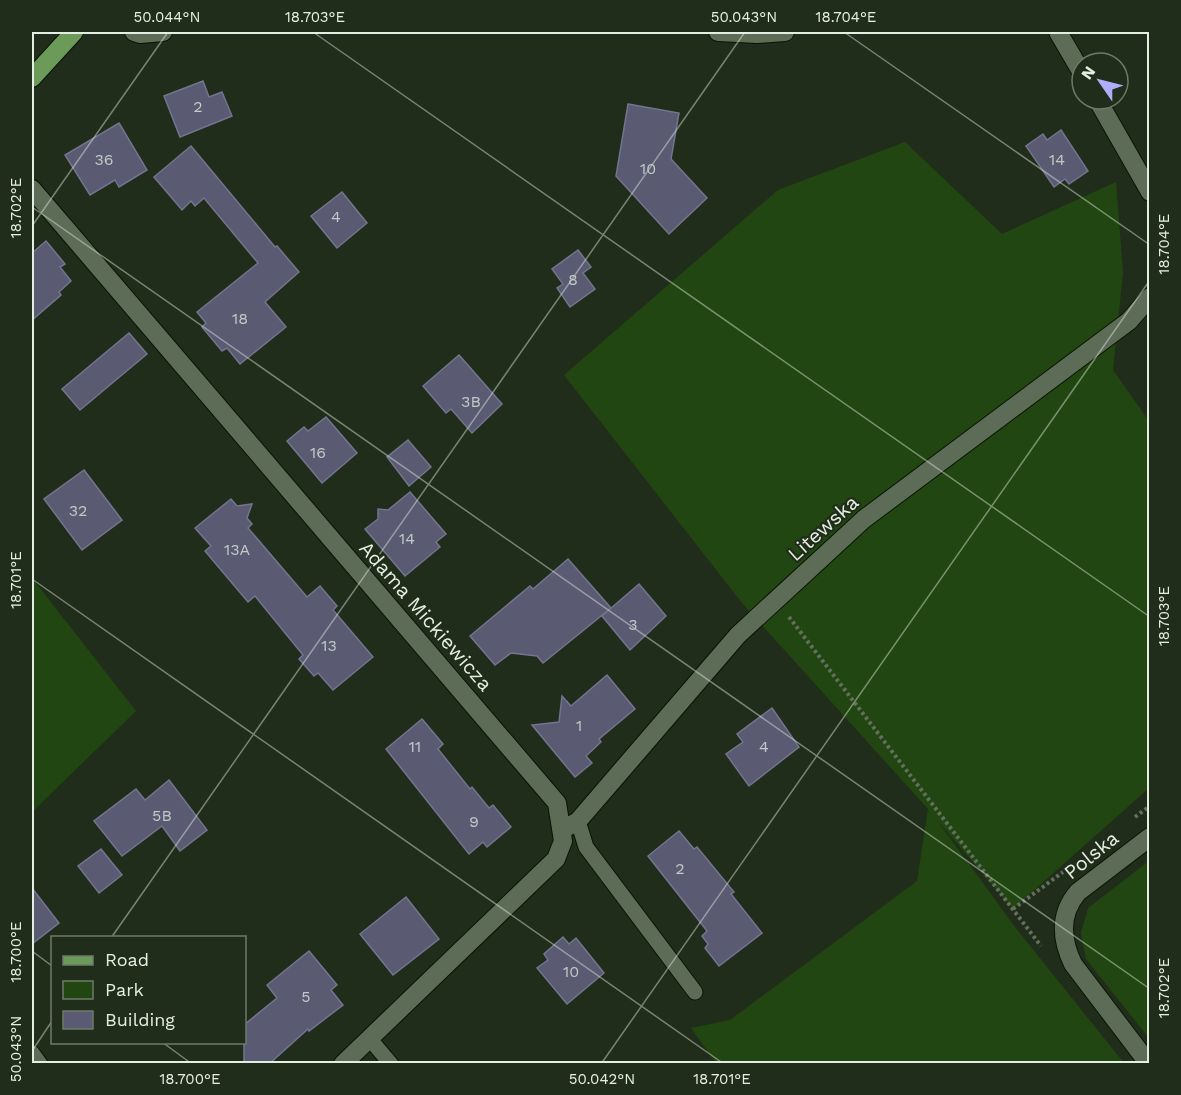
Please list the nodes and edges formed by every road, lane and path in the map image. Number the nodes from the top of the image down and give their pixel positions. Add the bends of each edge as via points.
1 (74, 32) edge
2 (134, 32) edge
3 (163, 32) edge
4 (718, 32) edge
5 (785, 32) edge
6 (1058, 32) edge
7 (1070, 52) edge
8 (32, 78) edge
9 (1103, 111) edge
10 (32, 189) edge
11 (1149, 192) edge
12 (1149, 297) edge
13 (776, 600) junction
14 (570, 826) junction
15 (1149, 837) edge
16 (1048, 955) dead end
17 (694, 992) dead end
18 (369, 1038) junction
19 (32, 1053) edge
20 (40, 1064) edge
21 (343, 1064) edge
22 (390, 1064) edge
23 (1149, 1064) edge

1 - 8 main road
2 - 3 street
4 - 5 street
6 - 7 street
9 - 11 street
10 - 14 street, Adama Mickiewicza via 557,803
12 - 13 street, Litewska via 1130,321 864,519
13 - 14 street, Litewska via 738,635
13 - 16 path
14 - 17 lane
14 - 18 street, Adama Mickiewicza via 556,860
15 - 23 street, Polska via 1078,892 1064,914 1063,928 1073,964
18 - 21 street, Adama Mickiewicza
18 - 22 lane
19 - 20 lane

